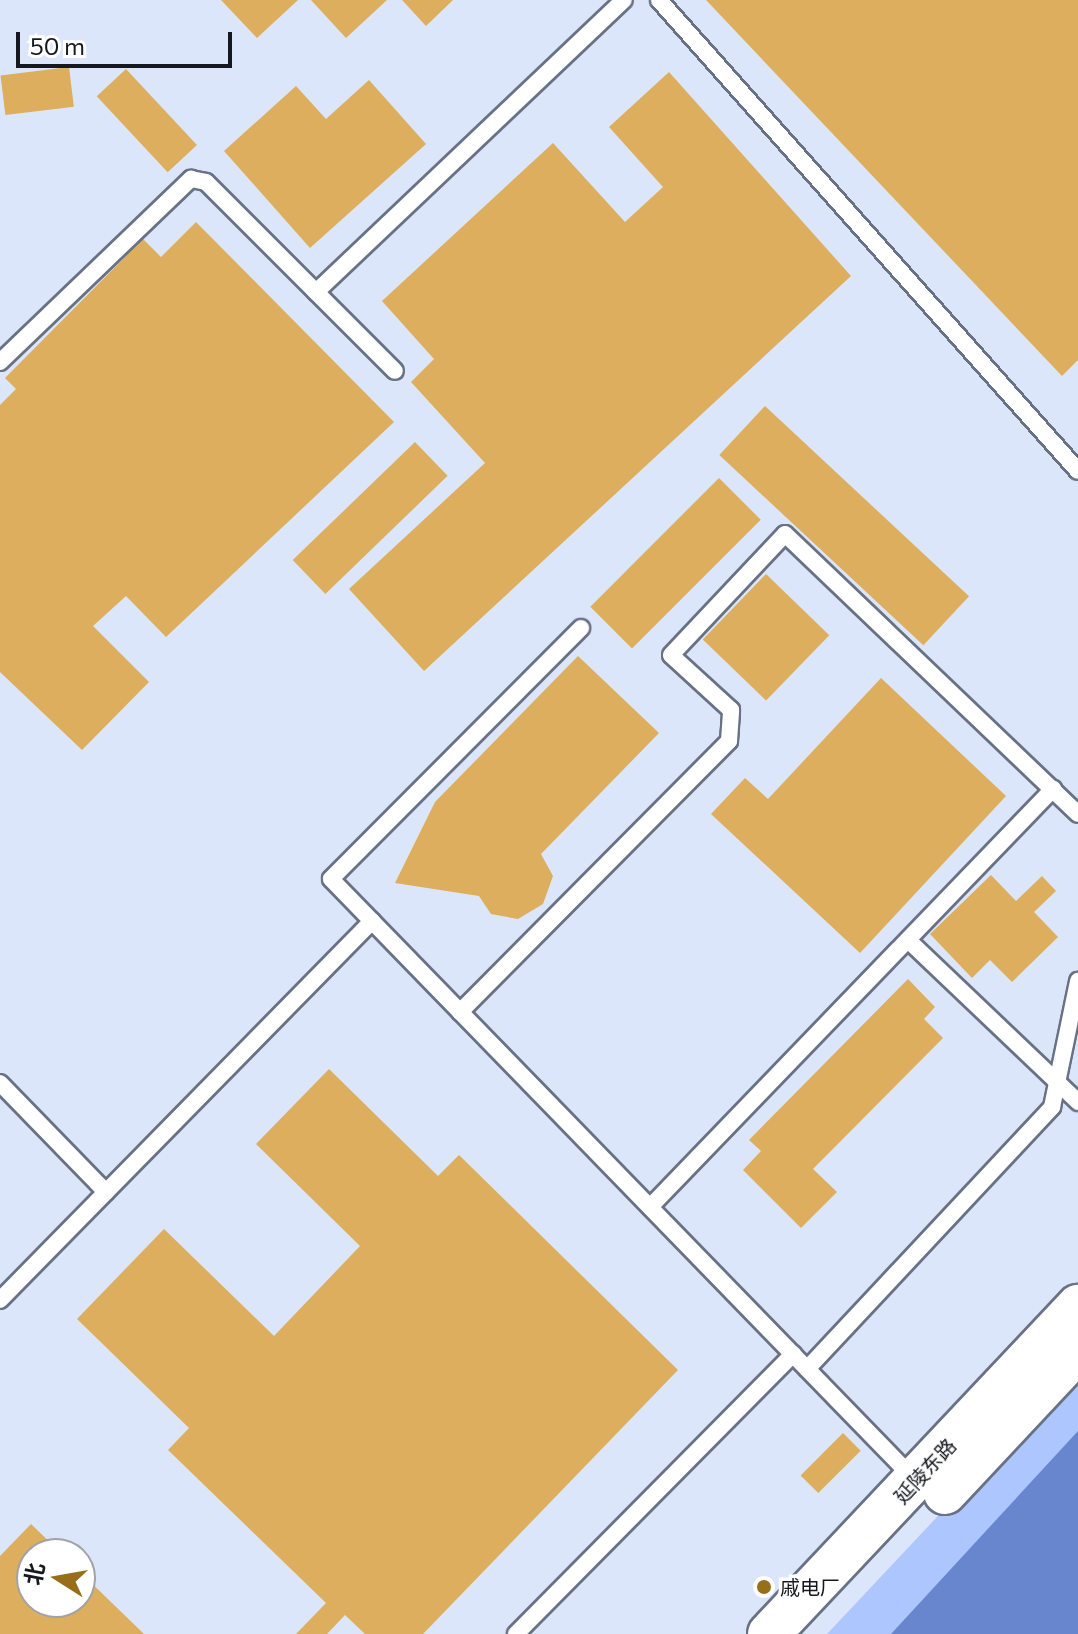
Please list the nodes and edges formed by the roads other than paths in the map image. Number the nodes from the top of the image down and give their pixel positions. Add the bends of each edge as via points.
1 (624, 0) edge
2 (659, 0) edge
3 (316, 292) junction
4 (0, 362) edge
5 (395, 371) dead end
6 (1078, 471) edge
7 (581, 628) dead end
8 (1053, 789) junction
9 (1078, 814) edge
10 (372, 921) junction
11 (908, 940) junction
12 (1078, 981) edge
13 (460, 1012) junction
14 (1057, 1082) junction
15 (0, 1083) edge
16 (1078, 1102) edge
17 (106, 1192) junction
18 (650, 1207) junction
19 (0, 1300) edge
20 (1078, 1306) edge
21 (1078, 1351) edge
22 (793, 1354) junction
23 (807, 1369) junction
24 (916, 1481) junction
25 (516, 1634) edge
26 (769, 1634) edge
27 (808, 1634) edge

1 - 3 lane
2 - 6 lane
3 - 4 lane via 206,182 191,179
3 - 5 lane
7 - 10 lane via 331,879
8 - 9 lane
8 - 11 lane
8 - 13 lane via 785,534 671,655 731,710 729,741
10 - 13 lane
10 - 17 lane
11 - 14 lane
11 - 18 lane
12 - 14 lane
13 - 18 lane
14 - 16 lane
14 - 23 lane via 1052,1107
15 - 17 lane
17 - 19 lane
18 - 22 lane
20 - 24 main road, 延陵东路
21 - 27 main road, 延陵东路
22 - 23 lane
22 - 25 lane
23 - 24 lane
24 - 26 main road, 延陵东路

